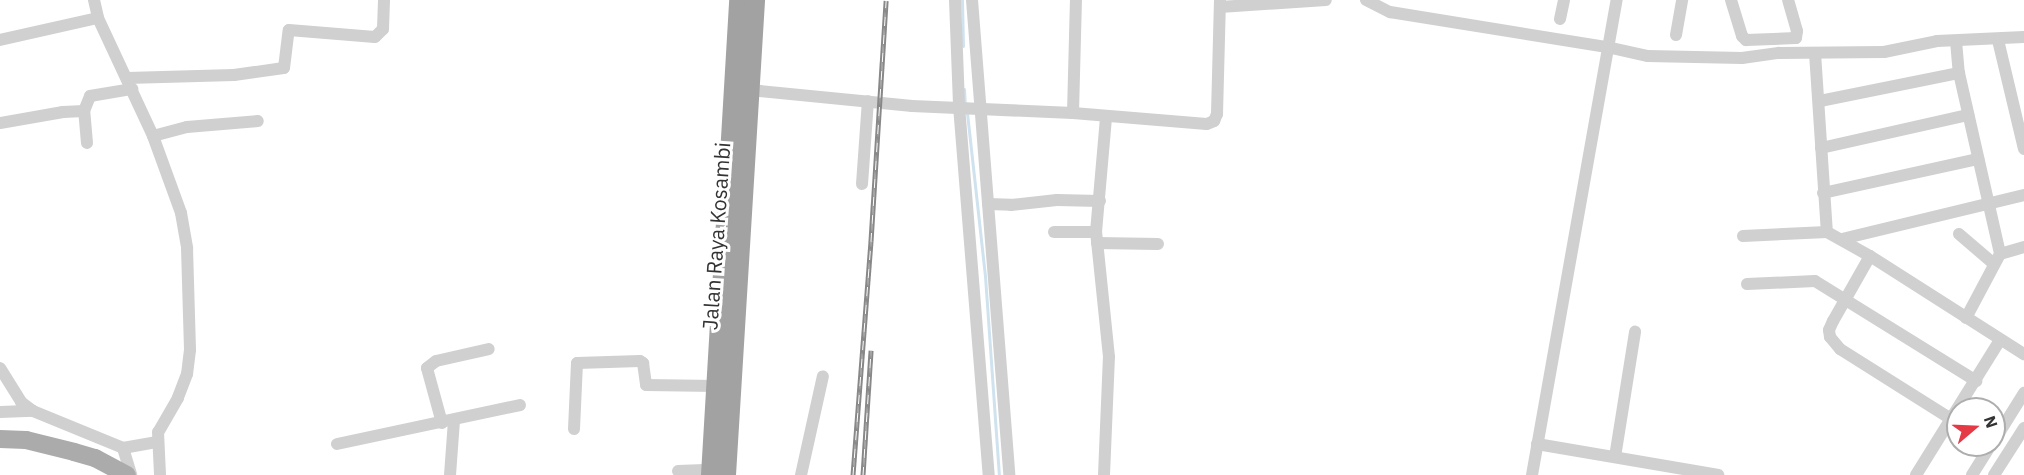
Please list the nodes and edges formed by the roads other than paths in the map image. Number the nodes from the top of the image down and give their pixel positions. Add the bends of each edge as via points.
1 (384, 0) edge
2 (739, 0) edge
3 (755, 0) edge
4 (955, 0) edge
5 (972, 0) edge
6 (1076, 0) edge
7 (1326, 0) edge
8 (1366, 0) edge
9 (1564, 0) edge
10 (1617, 0) edge
11 (1682, 0) edge
12 (1731, 0) edge
13 (1788, 0) edge
14 (93, 1) edge
15 (1220, 3) edge
16 (1379, 3) edge
17 (98, 18) junction
18 (1560, 19) dead end
19 (1676, 35) dead end
20 (2024, 37) edge
21 (0, 40) edge
22 (1998, 40) junction
23 (1956, 41) junction
24 (1607, 47) junction
25 (1815, 53) junction
26 (1959, 73) junction
27 (130, 84) junction
28 (750, 90) junction
29 (868, 101) junction
30 (1820, 101) junction
31 (969, 107) junction
32 (84, 111) junction
33 (1073, 113) junction
34 (1968, 115) junction
35 (1106, 117) junction
36 (258, 121) dead end
37 (0, 123) edge
38 (153, 136) junction
39 (87, 143) dead end
40 (1821, 148) junction
41 (2024, 149) edge
42 (1978, 159) junction
43 (862, 184) dead end
44 (1823, 193) junction
45 (2024, 195) edge
46 (1100, 201) junction
47 (988, 204) junction
48 (1988, 204) junction
49 (1054, 232) dead end
50 (1827, 232) junction
51 (1959, 234) dead end
52 (1743, 237) dead end
53 (1097, 238) junction
54 (1842, 239) junction
55 (1158, 244) dead end
56 (2024, 247) edge
57 (1870, 256) junction
58 (1997, 259) junction
59 (1747, 284) dead end
60 (1844, 297) junction
61 (1966, 318) junction
62 (1635, 332) dead end
63 (2000, 340) junction
64 (489, 349) dead end
65 (2024, 354) edge
66 (0, 368) edge
67 (823, 376) dead end
68 (1976, 381) junction
69 (716, 386) junction
70 (2024, 393) edge
71 (1965, 397) edge
72 (520, 405) dead end
73 (33, 411) junction
74 (0, 412) edge
75 (1946, 416) edge
76 (448, 422) junction
77 (2006, 422) edge
78 (1946, 427) edge
79 (2024, 428) edge
80 (574, 429) dead end
81 (0, 439) edge
82 (157, 442) junction
83 (337, 444) dead end
84 (1537, 444) junction
85 (123, 448) junction
86 (1615, 457) junction
87 (1983, 457) edge
88 (678, 471) dead end
89 (716, 473) edge
90 (1711, 474) edge
91 (129, 475) edge
92 (160, 475) edge
93 (450, 475) edge
94 (801, 475) edge
95 (989, 475) edge
96 (1009, 475) edge
97 (1104, 475) edge
98 (1532, 475) edge
99 (1916, 475) edge
100 (1972, 475) edge
101 (1994, 475) edge

1 - 27 street via 383,29 375,37 289,30 284,68
2 - 69 highway, Jalan Raya Kosambi
3 - 28 highway, Jalan Raya Kosambi
4 - 31 street
5 - 31 street
6 - 33 street
7 - 15 street
8 - 16 street
9 - 18 street
10 - 24 street
11 - 19 street
12 - 13 street via 1746,40 1796,38
14 - 17 street
15 - 35 street via 1214,121 1207,124
16 - 24 street via 1401,14
17 - 21 street
17 - 27 street
20 - 22 street
22 - 23 street
22 - 41 street
23 - 25 street via 1884,52
23 - 26 street
24 - 25 street via 1648,56 1742,58 1779,52
24 - 84 street
25 - 30 street
26 - 30 street
26 - 34 street
27 - 32 street via 90,96
27 - 38 street
28 - 29 street
28 - 89 highway, Jalan Raya Kosambi
29 - 31 street
29 - 43 street
30 - 40 street
31 - 33 street
31 - 47 street
31 - 95 street
32 - 37 street
32 - 39 street
33 - 35 street
34 - 40 street
34 - 42 street
35 - 46 street
36 - 38 street via 187,127
38 - 82 street via 184,230 190,350 187,374 158,432
40 - 44 street
42 - 44 street
42 - 48 street
44 - 50 street
45 - 48 street
46 - 47 street
46 - 53 street
47 - 96 street
48 - 54 street
48 - 58 street
49 - 53 street
50 - 52 street
50 - 54 street
51 - 58 street
53 - 55 street
53 - 97 street via 1109,357
54 - 57 street
56 - 58 street
57 - 60 street
57 - 61 street
58 - 61 street
59 - 60 street via 1815,281
60 - 68 street
60 - 75 street via 1829,330 1840,349
61 - 63 street
62 - 86 street
63 - 65 street
63 - 68 street
64 - 76 street via 436,361 427,368
66 - 73 street via 21,402
67 - 94 street
68 - 71 street
69 - 80 street via 646,385 640,361 577,363
69 - 89 highway, Jalan Raya Kosambi
70 - 77 street
72 - 76 street
73 - 74 street
73 - 85 street
76 - 83 street
76 - 93 street
78 - 99 street
79 - 101 street
81 - 91 main road via 26,440 74,452
82 - 85 street
82 - 92 street
84 - 86 street
84 - 98 street
85 - 91 street
86 - 90 street
87 - 100 street
88 - 89 street

